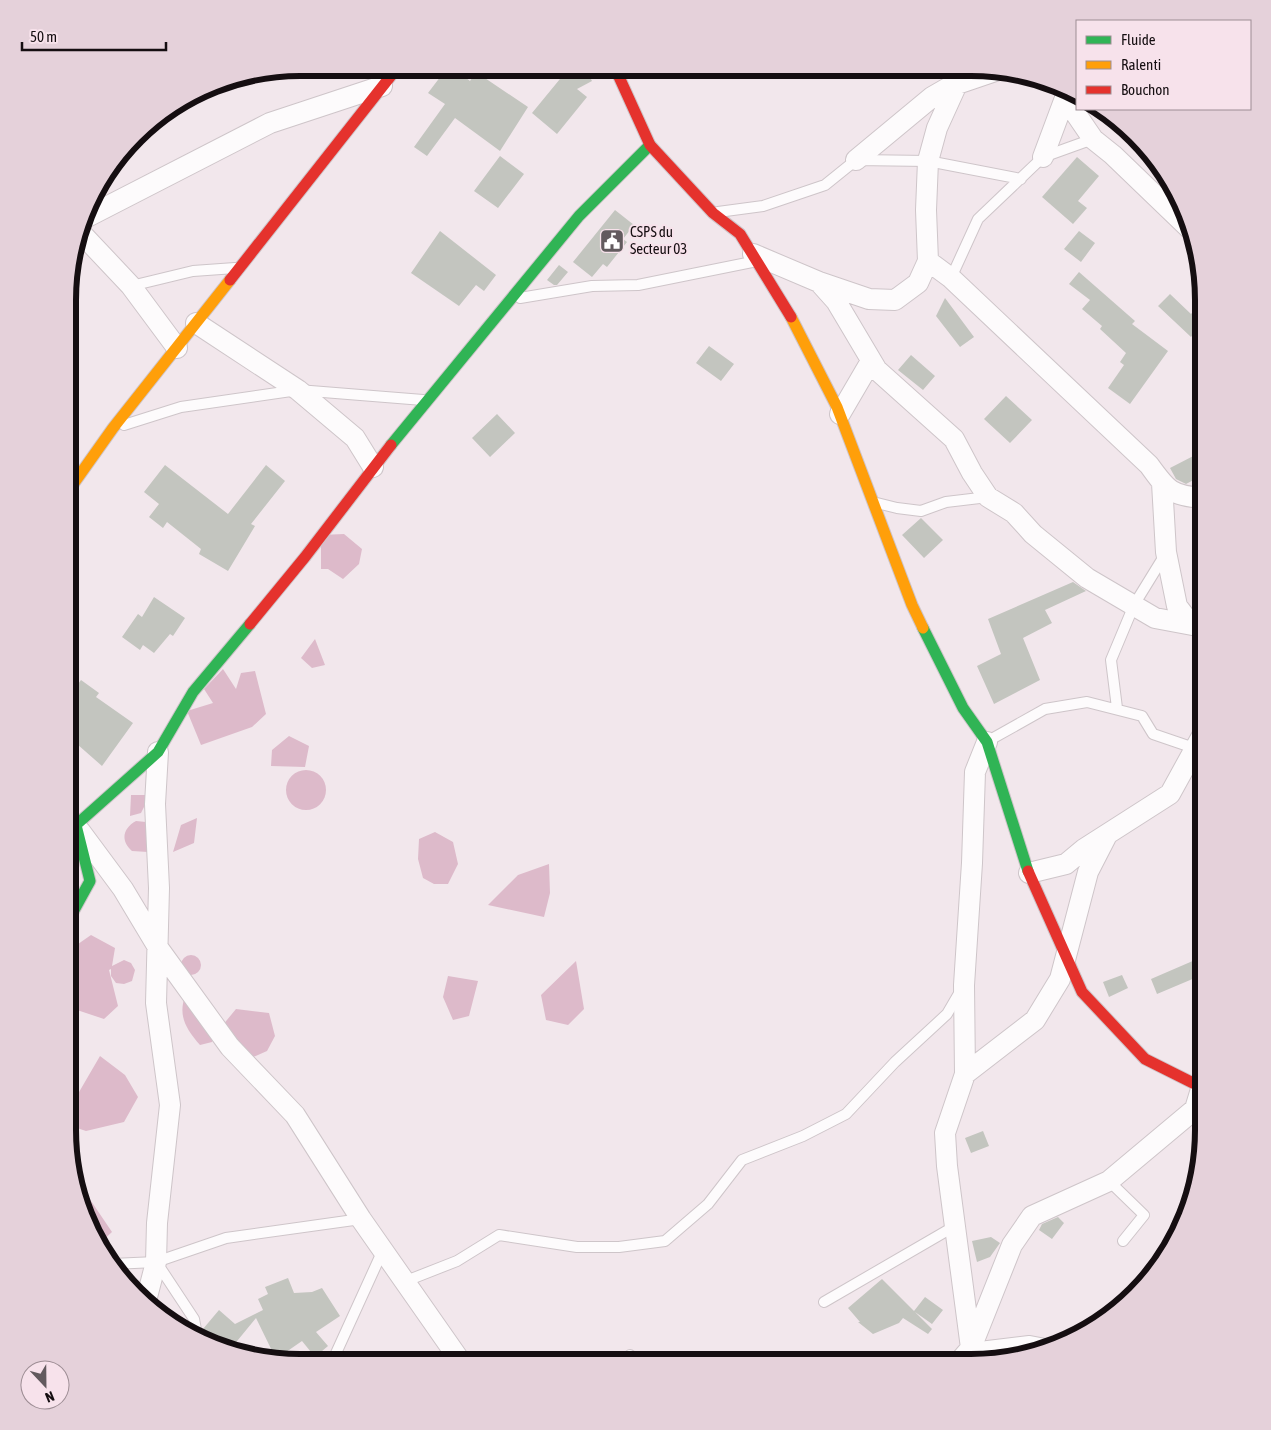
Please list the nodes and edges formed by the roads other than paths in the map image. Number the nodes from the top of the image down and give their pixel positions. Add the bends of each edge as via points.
1 (390, 76) edge
2 (619, 76) edge
3 (961, 77) edge
4 (382, 86) junction
5 (1064, 96) edge
6 (1067, 97) edge
7 (1093, 139) junction
8 (650, 145) junction
9 (1043, 157) junction
10 (856, 160) junction
11 (928, 161) junction
12 (1021, 179) junction
13 (714, 213) junction
14 (93, 214) edge
15 (1180, 219) edge
16 (85, 237) edge
17 (755, 257) junction
18 (928, 260) junction
19 (238, 268) junction
20 (951, 278) junction
21 (819, 282) junction
22 (131, 286) junction
23 (509, 300) junction
24 (196, 323) junction
25 (177, 348) junction
26 (871, 361) junction
27 (298, 390) junction
28 (429, 401) junction
29 (840, 414) junction
30 (113, 428) junction
31 (373, 467) junction
32 (76, 480) edge
33 (1162, 483) junction
34 (988, 497) junction
35 (1195, 498) edge
36 (873, 502) junction
37 (1166, 552) junction
38 (1134, 604) junction
39 (1195, 624) edge
40 (1195, 627) edge
41 (1117, 708) junction
42 (1195, 741) edge
43 (987, 742) junction
44 (1195, 747) edge
45 (158, 752) junction
46 (76, 817) edge
47 (76, 826) edge
48 (76, 834) edge
49 (1106, 835) junction
50 (1029, 873) junction
51 (76, 906) edge
52 (159, 949) junction
53 (1067, 958) junction
54 (964, 985) junction
55 (965, 1074) junction
56 (1195, 1083) edge
57 (1195, 1109) edge
58 (1109, 1181) junction
59 (361, 1219) junction
60 (955, 1226) junction
61 (1123, 1241) dead end
62 (384, 1249) junction
63 (156, 1262) junction
64 (120, 1264) edge
65 (406, 1280) junction
66 (148, 1294) edge
67 (824, 1302) dead end
68 (196, 1328) edge
69 (1039, 1343) edge
70 (983, 1353) edge
71 (336, 1354) edge
72 (456, 1354) edge
73 (969, 1354) edge
74 (970, 1354) edge

1 - 4 main road
2 - 8 main road
3 - 10 street
3 - 11 street via 937,128
4 - 14 street via 270,123
4 - 19 main road
5 - 9 street
6 - 7 street
7 - 9 lane
7 - 15 street
8 - 13 main road
8 - 23 main road via 579,216
9 - 12 lane
10 - 11 lane
10 - 13 lane via 825,185 762,206
11 - 12 lane
11 - 18 street
12 - 20 lane via 978,219
13 - 17 main road via 740,234
16 - 22 street
17 - 21 street
17 - 23 lane via 638,285 592,286
17 - 29 main road via 783,300
18 - 20 street
18 - 21 street via 918,283 895,300 869,300
19 - 22 lane via 193,271
19 - 24 main road
20 - 33 street via 1149,465
21 - 26 street via 836,301
22 - 25 street
23 - 28 main road
24 - 25 main road
24 - 27 street
25 - 30 main road
26 - 29 street
26 - 34 street via 890,383 954,439
27 - 28 lane
27 - 30 lane via 181,407
27 - 31 street via 355,438
28 - 31 main road
29 - 36 main road
30 - 32 main road
31 - 45 main road via 305,557 193,692
33 - 35 street via 1166,489
33 - 37 street
34 - 36 lane via 946,502 921,511
34 - 38 street via 1014,513 1032,534 1087,578
36 - 43 main road via 912,605 963,708
37 - 38 lane
37 - 39 street via 1177,606
38 - 40 street via 1155,618
38 - 41 lane via 1111,660
41 - 42 lane via 1142,716 1153,734
41 - 43 lane via 1087,702 1045,709
43 - 50 main road
43 - 54 street via 974,772
44 - 49 street via 1170,794
45 - 46 main road
45 - 52 street via 155,804
47 - 52 street via 122,889
48 - 51 main road via 90,881
49 - 50 street via 1066,864
49 - 53 street via 1088,872
50 - 53 main road
52 - 59 street via 230,1046 295,1115
52 - 63 street via 156,1003 170,1105
53 - 55 street via 1060,979 1035,1020
53 - 56 main road via 1082,992 1145,1059
54 - 55 street
54 - 65 lane via 947,1014 846,1114 803,1136 742,1160 708,1204 665,1241 619,1247 577,1247 499,1235 457,1261
55 - 60 street via 945,1133
57 - 58 street
58 - 61 lane via 1144,1216
58 - 74 street via 1032,1216 1012,1245
59 - 62 street
59 - 63 lane via 226,1238
60 - 67 lane
60 - 73 street
62 - 65 street
62 - 71 lane
63 - 64 lane
63 - 66 street
63 - 68 lane via 194,1319
65 - 72 street
69 - 70 lane via 1029,1341

